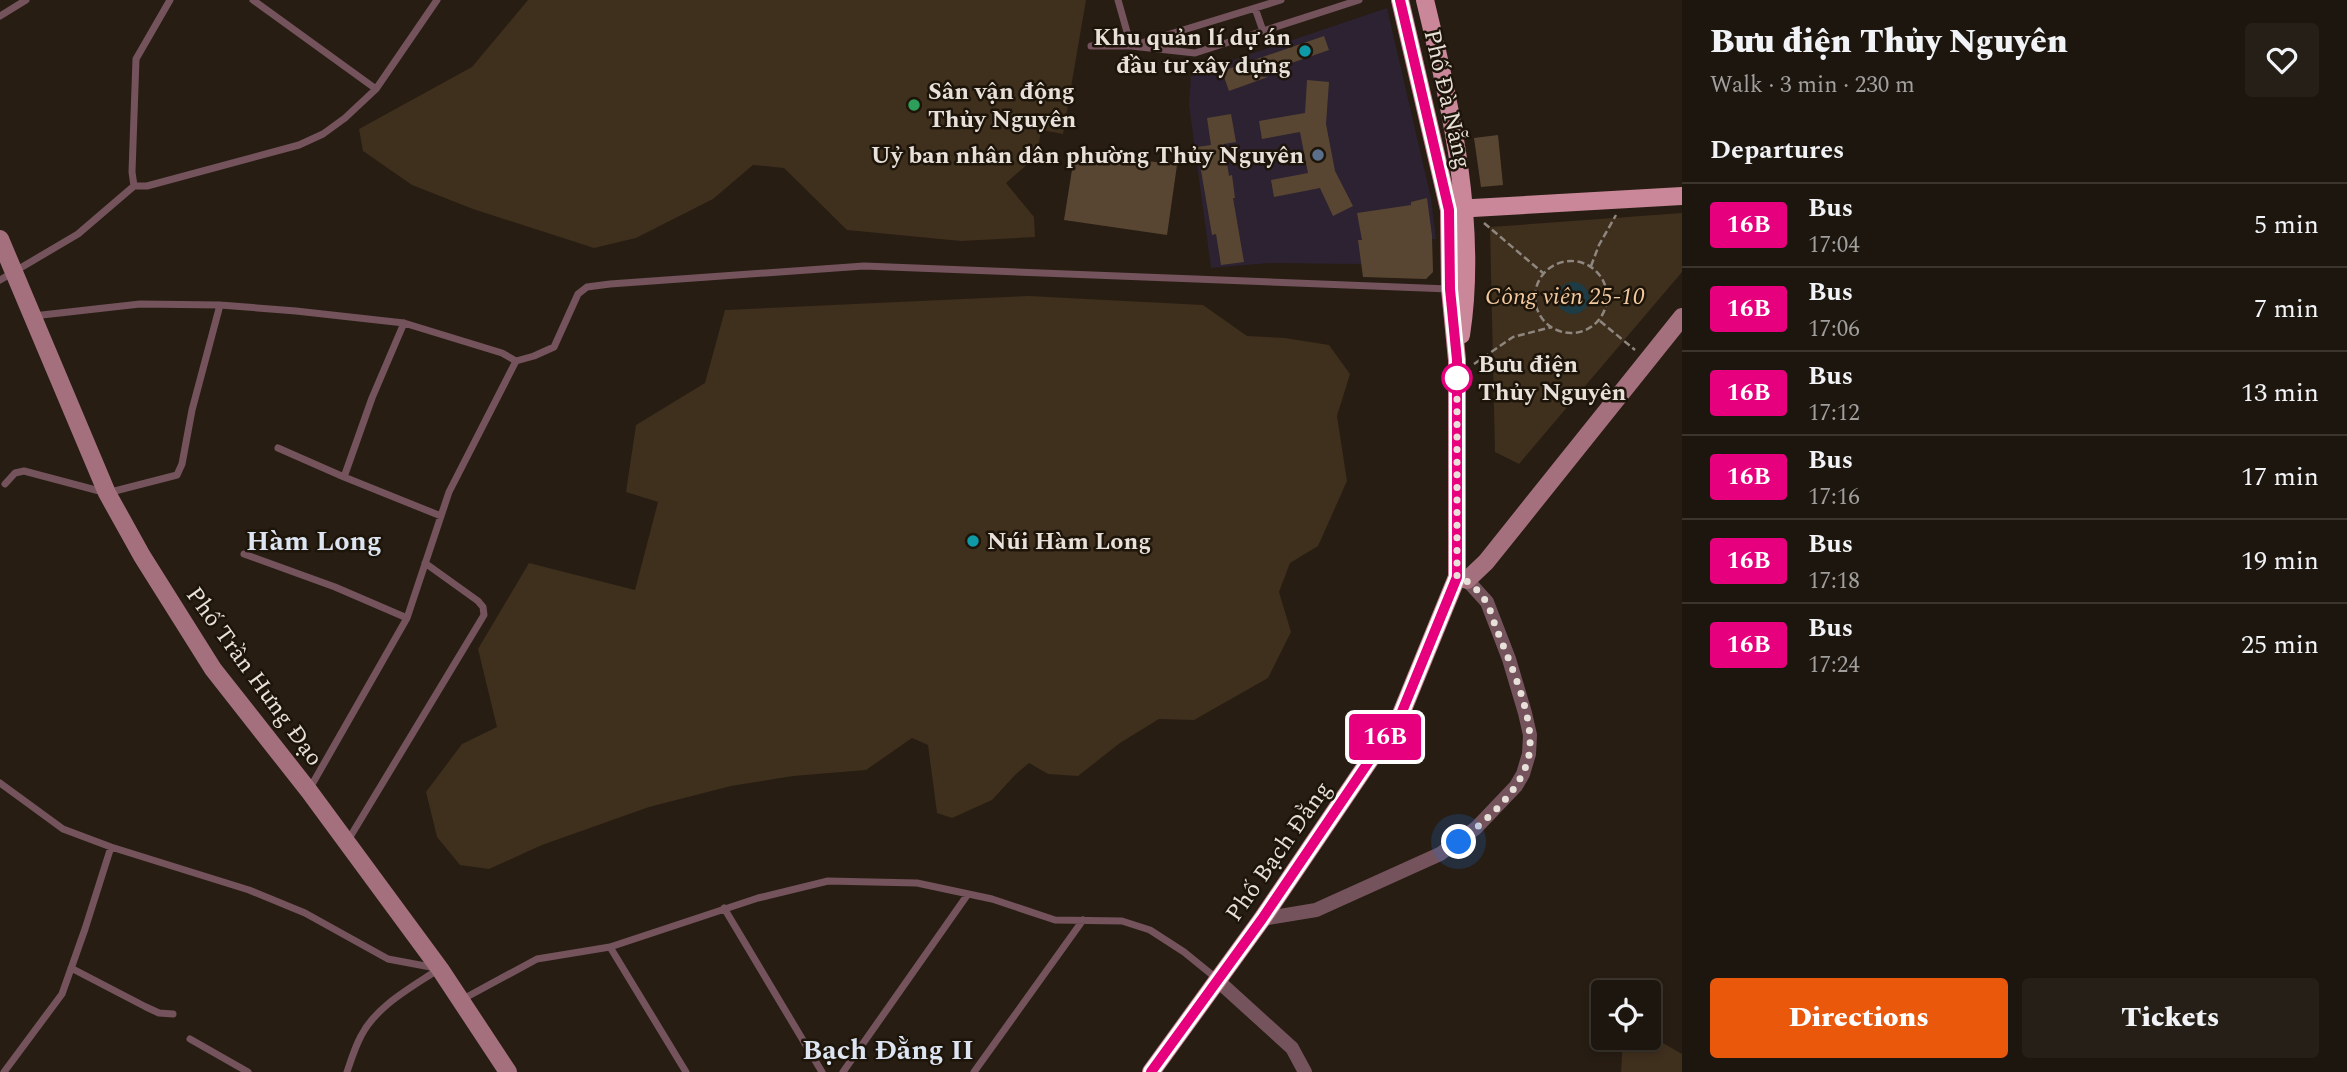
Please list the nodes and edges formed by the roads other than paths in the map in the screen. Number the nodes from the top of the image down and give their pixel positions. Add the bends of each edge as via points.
1 (26, 0) edge
2 (170, 0) edge
3 (253, 0) edge
4 (437, 0) edge
5 (1118, 0) edge
6 (1281, 0) edge
7 (1359, 0) edge
8 (1399, 0) edge
9 (1425, 0) edge
10 (1255, 8) junction
11 (0, 16) edge
12 (1262, 32) junction
13 (1091, 46) dead end
14 (1131, 46) junction
15 (376, 89) junction
16 (134, 186) junction
17 (1682, 196) edge
18 (1457, 208) junction
19 (0, 239) edge
20 (7, 276) edge
21 (1450, 289) junction
22 (220, 305) junction
23 (32, 317) junction
24 (1682, 317) edge
25 (404, 323) junction
26 (516, 361) junction
27 (1457, 368) junction
28 (278, 447) dead end
29 (344, 477) junction
30 (5, 484) dead end
31 (107, 493) junction
32 (441, 516) junction
33 (244, 554) dead end
34 (425, 563) junction
35 (1462, 578) junction
36 (407, 618) junction
37 (0, 783) edge
38 (309, 791) junction
39 (346, 843) junction
40 (111, 847) junction
41 (968, 894) junction
42 (724, 908) junction
43 (1262, 919) junction
44 (1083, 920) junction
45 (610, 947) junction
46 (71, 968) junction
47 (440, 969) junction
48 (1216, 979) junction
49 (462, 1000) junction
50 (173, 1014) dead end
51 (190, 1039) dead end
52 (4, 1072) edge
53 (248, 1072) edge
54 (347, 1072) edge
55 (509, 1072) edge
56 (686, 1072) edge
57 (822, 1072) edge
58 (843, 1072) edge
59 (974, 1072) edge
60 (1151, 1072) edge
61 (1305, 1072) edge

1 - 11 lane
2 - 16 lane via 136,59
3 - 15 lane
4 - 15 lane
5 - 14 lane
6 - 10 lane
7 - 12 lane
8 - 18 main road, Phố Đà Nẵng
9 - 18 main road, Phố Đà Nẵng via 1442,68
10 - 12 lane
10 - 14 lane
12 - 14 lane via 1195,53
13 - 14 lane
15 - 16 lane via 323,134 299,145
16 - 20 lane via 78,234
17 - 18 main road
18 - 21 main road, Phố Bạch Đằng
18 - 27 main road, Phố Bạch Đằng via 1465,307
19 - 20 street, Phố Trần Hưng Đạo
20 - 23 street, Phố Trần Hưng Đạo
21 - 26 lane via 864,266 610,284 587,287 578,294 554,347
21 - 27 main road, Phố Bạch Đằng
22 - 23 lane via 140,304
22 - 25 lane
22 - 31 lane via 179,472
23 - 31 street, Phố Trần Hưng Đạo
24 - 35 street via 1486,562
25 - 26 lane
25 - 29 lane
26 - 32 lane
27 - 35 main road, Phố Bạch Đằng
28 - 29 lane
29 - 32 lane
30 - 31 lane via 24,471
31 - 38 street, Phố Trần Hưng Đạo via 213,669
32 - 34 lane
33 - 36 lane
34 - 36 lane
34 - 39 lane via 478,601 484,615
35 - 43 main road, Phố Bạch Đằng via 1401,714
35 - 43 street via 1487,602 1525,713 1529,754 1516,786 1476,828 1440,855 1316,910
36 - 38 lane
37 - 40 lane via 63,829
38 - 39 street, Phố Trần Hưng Đạo
39 - 47 street, Phố Trần Hưng Đạo
40 - 46 lane
40 - 47 lane via 249,890 305,913 388,959
41 - 42 lane via 917,883 828,881
41 - 44 lane via 1055,920
41 - 58 lane
42 - 45 lane
42 - 57 lane
43 - 48 main road, Phố Bạch Đằng
44 - 48 lane via 1122,921 1150,929
44 - 59 lane
45 - 49 lane via 537,959
45 - 56 lane
46 - 50 lane via 159,1013
46 - 52 lane via 62,994
47 - 49 street, Phố Trần Hưng Đạo
47 - 54 lane via 376,1016 361,1034
48 - 60 main road, Phố Bạch Đằng
48 - 61 street via 1292,1048
49 - 55 street, Phố Trần Hưng Đạo
51 - 53 lane

